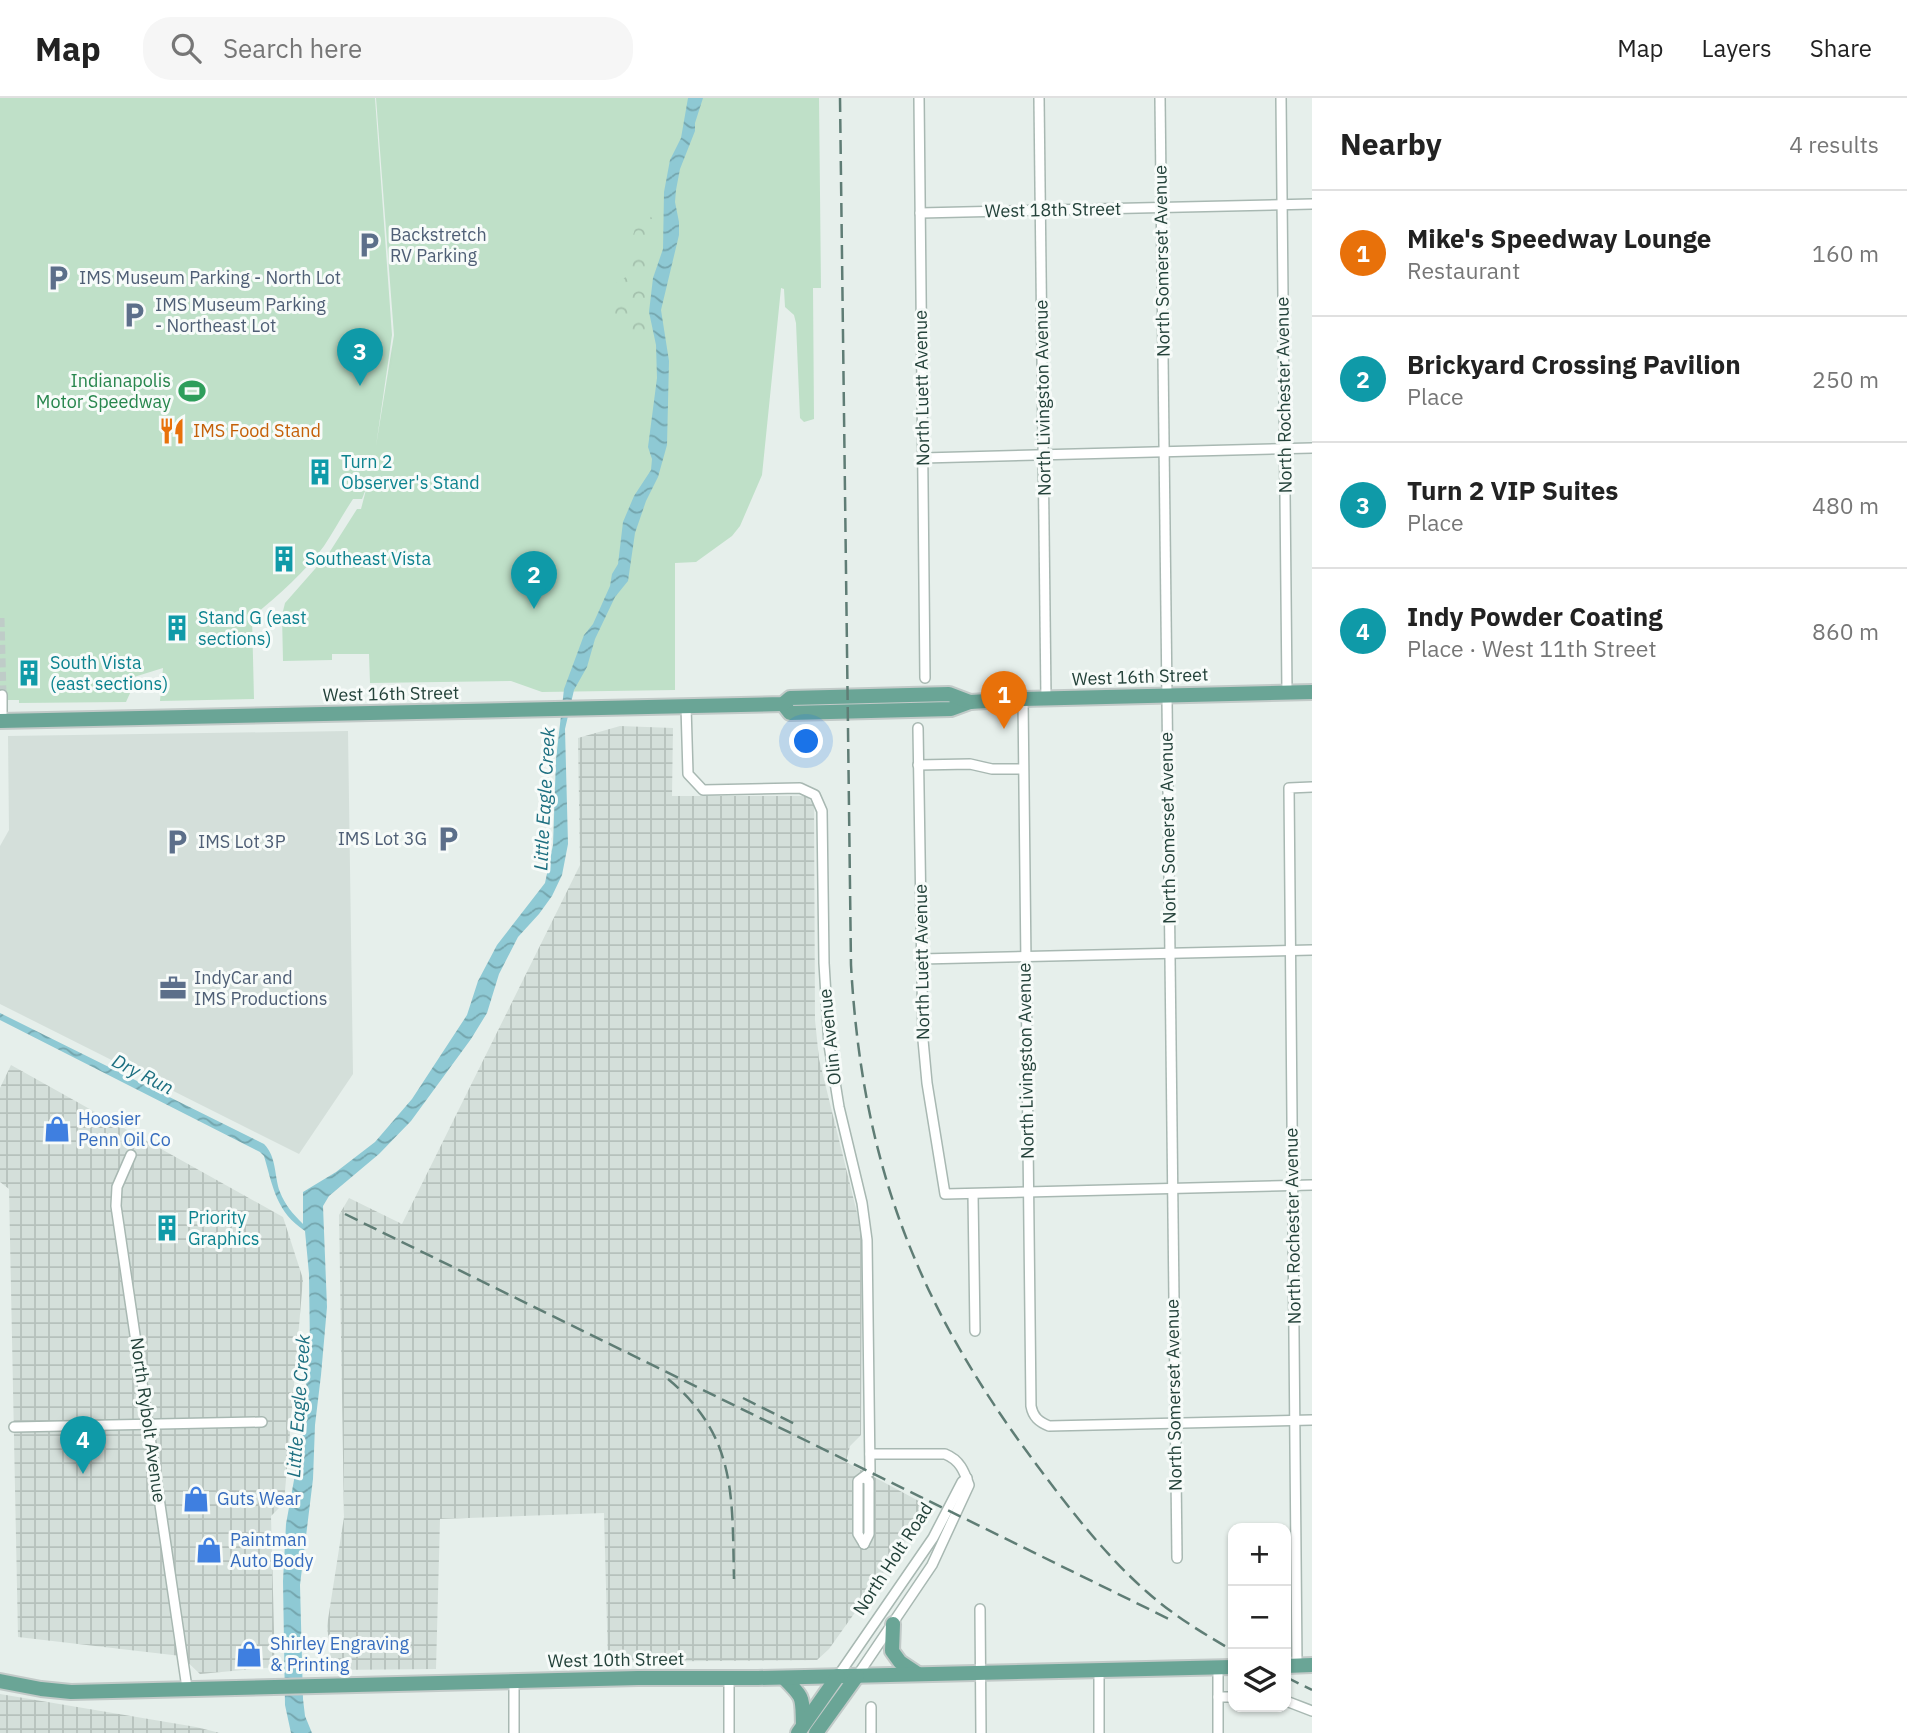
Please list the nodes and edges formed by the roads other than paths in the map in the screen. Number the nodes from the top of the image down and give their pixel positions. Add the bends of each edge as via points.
1 (919, 98) edge
2 (1039, 98) edge
3 (1160, 98) edge
4 (1281, 98) edge
5 (1312, 204) edge
6 (1282, 205) junction
7 (1161, 208) junction
8 (1041, 211) junction
9 (920, 213) junction
10 (1312, 448) edge
11 (1284, 449) junction
12 (1164, 452) junction
13 (1044, 454) junction
14 (923, 457) junction
15 (925, 678) dead end
16 (1287, 692) junction
17 (1312, 692) edge
18 (2, 695) edge
19 (1167, 695) junction
20 (1023, 699) junction
21 (1046, 699) junction
22 (686, 706) junction
23 (1, 721) edge
24 (918, 728) dead end
25 (918, 765) junction
26 (1022, 769) junction
27 (1312, 787) edge
28 (1290, 950) junction
29 (1312, 950) edge
30 (1169, 953) junction
31 (1025, 957) junction
32 (921, 959) junction
33 (131, 1155) dead end
34 (1312, 1185) edge
35 (1292, 1186) junction
36 (1172, 1189) junction
37 (1027, 1192) junction
38 (973, 1194) junction
39 (975, 1331) dead end
40 (1295, 1420) junction
41 (1312, 1420) edge
42 (262, 1422) dead end
43 (148, 1424) junction
44 (1174, 1424) junction
45 (14, 1427) dead end
46 (870, 1454) junction
47 (864, 1478) junction
48 (967, 1478) junction
49 (1177, 1558) dead end
50 (980, 1609) dead end
51 (892, 1624) junction
52 (1298, 1665) edge
53 (1226, 1667) edge
54 (1099, 1670) junction
55 (981, 1673) junction
56 (918, 1674) junction
57 (838, 1676) junction
58 (856, 1676) junction
59 (729, 1678) junction
60 (784, 1678) junction
61 (0, 1681) edge
62 (514, 1681) junction
63 (187, 1688) junction
64 (1218, 1697) junction
65 (1228, 1697) edge
66 (1291, 1702) edge
67 (871, 1707) dead end
68 (1312, 1710) edge
69 (806, 1731) edge
70 (514, 1733) edge
71 (729, 1733) edge
72 (871, 1733) edge
73 (981, 1733) edge
74 (1100, 1733) edge
75 (1218, 1733) edge

1 - 9 street, North Luett Avenue
2 - 8 street, North Livingston Avenue
3 - 7 street, North Somerset Avenue
4 - 6 street, North Rochester Avenue
5 - 6 street, West 18th Street
6 - 7 street, West 18th Street
6 - 11 street, North Rochester Avenue
7 - 8 street, West 18th Street
7 - 12 street, North Somerset Avenue
8 - 9 street, West 18th Street
8 - 13 street, North Livingston Avenue
9 - 14 street, North Luett Avenue
10 - 11 street
11 - 12 street
11 - 16 street, North Rochester Avenue
12 - 13 street
12 - 19 street, North Somerset Avenue
13 - 14 street
13 - 21 street, North Livingston Avenue
14 - 15 street, North Luett Avenue
16 - 17 main road, West 16th Street
16 - 19 main road, West 16th Street
18 - 23 street
19 - 21 main road, West 16th Street
19 - 30 street, North Somerset Avenue
20 - 21 main road, West 16th Street
20 - 22 main road, West 16th Street via 970,702 949,694
20 - 26 street, North Livingston Avenue
22 - 23 main road, West 16th Street
22 - 46 street, Olin Avenue via 688,774 704,790 800,788 815,795 822,811 827,1019 837,1096 867,1229
24 - 25 street, North Luett Avenue
25 - 26 street
25 - 32 street, North Luett Avenue
26 - 31 street, North Livingston Avenue
27 - 28 street, North Rochester Avenue via 1289,788
28 - 29 street
28 - 30 street
28 - 35 street, North Rochester Avenue
30 - 31 street
30 - 36 street, North Somerset Avenue
31 - 32 street
31 - 37 street, North Livingston Avenue
32 - 38 street, North Luett Avenue via 925,1068 945,1194
33 - 43 street, North Rybolt Avenue via 117,1187 116,1206
34 - 35 street
35 - 36 street
35 - 40 street, North Rochester Avenue
36 - 37 street
36 - 44 street, North Somerset Avenue
37 - 38 street
37 - 44 street, North Livingston Avenue via 1031,1406 1039,1421 1049,1426
38 - 39 street
40 - 41 street
40 - 44 street
40 - 52 street, North Rochester Avenue
42 - 43 street
43 - 45 street
43 - 63 street, North Rybolt Avenue
44 - 49 street, North Somerset Avenue
46 - 47 street, Olin Avenue via 870,1472
46 - 48 street via 946,1454 958,1462
47 - 47 street, Olin Avenue via 858,1481 858,1534 864,1544 869,1534 869,1481
48 - 51 street, North Holt Road via 970,1485 932,1565
48 - 57 street, North Holt Road via 933,1538
50 - 55 street
51 - 56 main road via 892,1651
51 - 58 street, North Holt Road
53 - 54 main road, West 10th Street
53 - 64 street
54 - 55 main road, West 10th Street
54 - 74 street
55 - 56 main road, West 10th Street
55 - 73 street
56 - 58 main road, West 10th Street
57 - 58 main road, West 10th Street
57 - 60 main road, West 10th Street
57 - 69 main road, North Holt Road
58 - 69 main road, North Holt Road
59 - 60 main road, West 10th Street
59 - 62 main road, West 10th Street
59 - 71 street
60 - 69 main road via 802,1698
61 - 63 main road, West 10th Street via 71,1692
62 - 63 main road, West 10th Street
62 - 70 street
64 - 65 street
64 - 75 street
66 - 68 street
67 - 72 street

